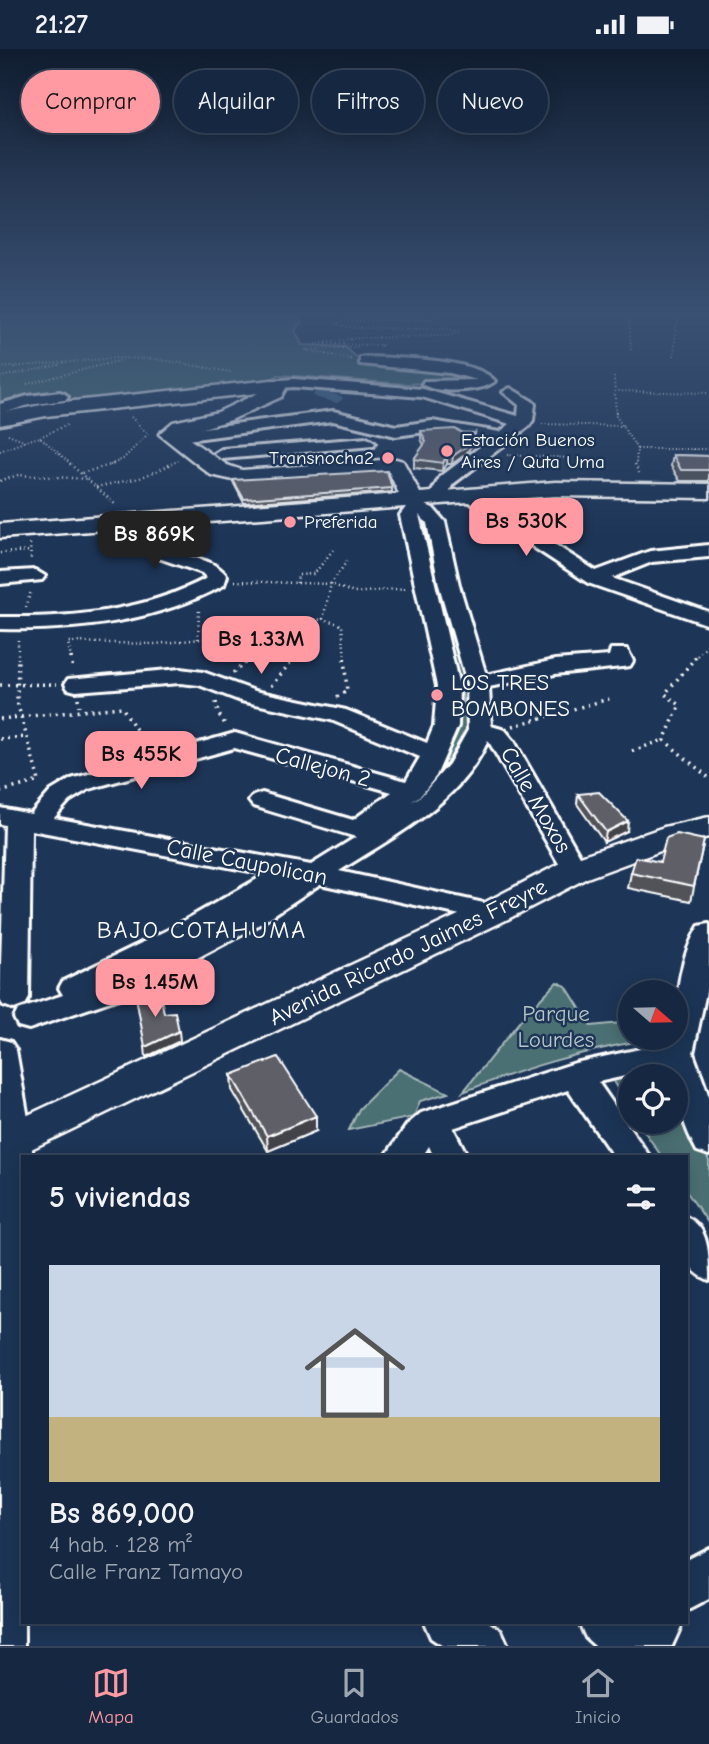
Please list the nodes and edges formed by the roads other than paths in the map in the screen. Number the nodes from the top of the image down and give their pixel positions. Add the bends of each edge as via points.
1 (237, 389) edge
2 (274, 389) edge
3 (358, 389) edge
4 (406, 389) edge
5 (399, 392) junction
6 (510, 392) dead end
7 (60, 397) dead end
8 (366, 403) dead end
9 (0, 409) edge
10 (317, 417) junction
11 (0, 419) edge
12 (523, 423) junction
13 (237, 427) junction
14 (389, 429) junction
15 (171, 434) junction
16 (502, 437) junction
17 (340, 443) junction
18 (367, 443) dead end
19 (254, 451) junction
20 (222, 454) dead end
21 (396, 465) junction
22 (709, 491) edge
23 (438, 497) junction
24 (709, 498) edge
25 (476, 499) junction
26 (415, 504) junction
27 (135, 523) junction
28 (0, 531) edge
29 (0, 537) edge
30 (709, 551) edge
31 (35, 576) road end
32 (0, 578) edge
33 (596, 579) junction
34 (709, 619) edge
35 (9, 624) edge
36 (619, 654) dead end
37 (478, 683) junction
38 (76, 684) road end
39 (489, 733) junction
40 (235, 740) joint
41 (434, 754) junction
42 (412, 790) junction
43 (262, 801) dead end
44 (18, 820) edge
45 (709, 827) edge
46 (356, 829) junction
47 (575, 870) junction
48 (305, 872) junction
49 (492, 913) junction
50 (709, 933) edge
51 (702, 975) edge
52 (9, 1013) edge
53 (677, 1053) junction
54 (575, 1075) junction
55 (433, 1122) junction
56 (709, 1142) edge
57 (8, 1144) edge
58 (404, 1155) edge
59 (450, 1155) edge
60 (632, 1155) edge
61 (688, 1235) edge
62 (709, 1264) edge
63 (16, 1382) edge
64 (709, 1570) edge
65 (688, 1587) edge
66 (450, 1624) edge
67 (604, 1624) edge
68 (659, 1624) edge
69 (1, 1646) edge
70 (485, 1646) edge
71 (631, 1646) edge
72 (647, 1646) edge

1 - 11 main road
2 - 15 main road via 224,416
3 - 5 street
4 - 5 street
5 - 12 street via 424,393
6 - 12 street via 527,404
7 - 9 street
8 - 14 street via 388,416
10 - 13 street
10 - 14 street via 340,417
10 - 17 street
12 - 16 street
13 - 15 street
13 - 19 street
14 - 16 street via 432,426
14 - 21 street
15 - 21 main road via 219,470 242,477
16 - 23 street via 446,481
17 - 18 street
17 - 19 street
19 - 20 street
21 - 26 main road
22 - 25 main road via 555,489
23 - 25 main road
23 - 26 main road
24 - 25 main road
25 - 26 main road
25 - 33 street
26 - 27 main road
26 - 37 street, Calle Moxos via 436,522
26 - 41 street via 409,515 448,686 446,726
27 - 28 main road
27 - 29 main road via 29,543
27 - 35 street via 157,551 209,569 217,576 209,587 173,603 123,614
30 - 33 street via 647,556
31 - 32 street
33 - 34 street
36 - 37 street via 622,661 555,667
37 - 39 street, Calle Moxos
38 - 41 street via 180,676 204,679 261,699 337,706
39 - 47 street, Calle Moxos
39 - 48 street via 430,801
40 - 42 street, Callejon 2
40 - 44 street via 80,785
41 - 42 street
42 - 46 street
43 - 46 street
44 - 48 street, Calle Caupolican
44 - 52 street
45 - 47 main road, Avenida Ricardo Jaimes Freyre
46 - 48 street
47 - 49 main road, Avenida Ricardo Jaimes Freyre
48 - 49 street, Calle Caupolican
48 - 52 street via 242,922 114,989
49 - 57 main road, Avenida Ricardo Jaimes Freyre
50 - 51 street
51 - 53 street
52 - 57 street
53 - 54 street
53 - 56 street
54 - 55 street
54 - 60 street
55 - 58 street via 416,1133
55 - 59 street
57 - 63 street
61 - 62 street
63 - 69 street
64 - 65 street
66 - 70 street
67 - 71 street
68 - 72 street

